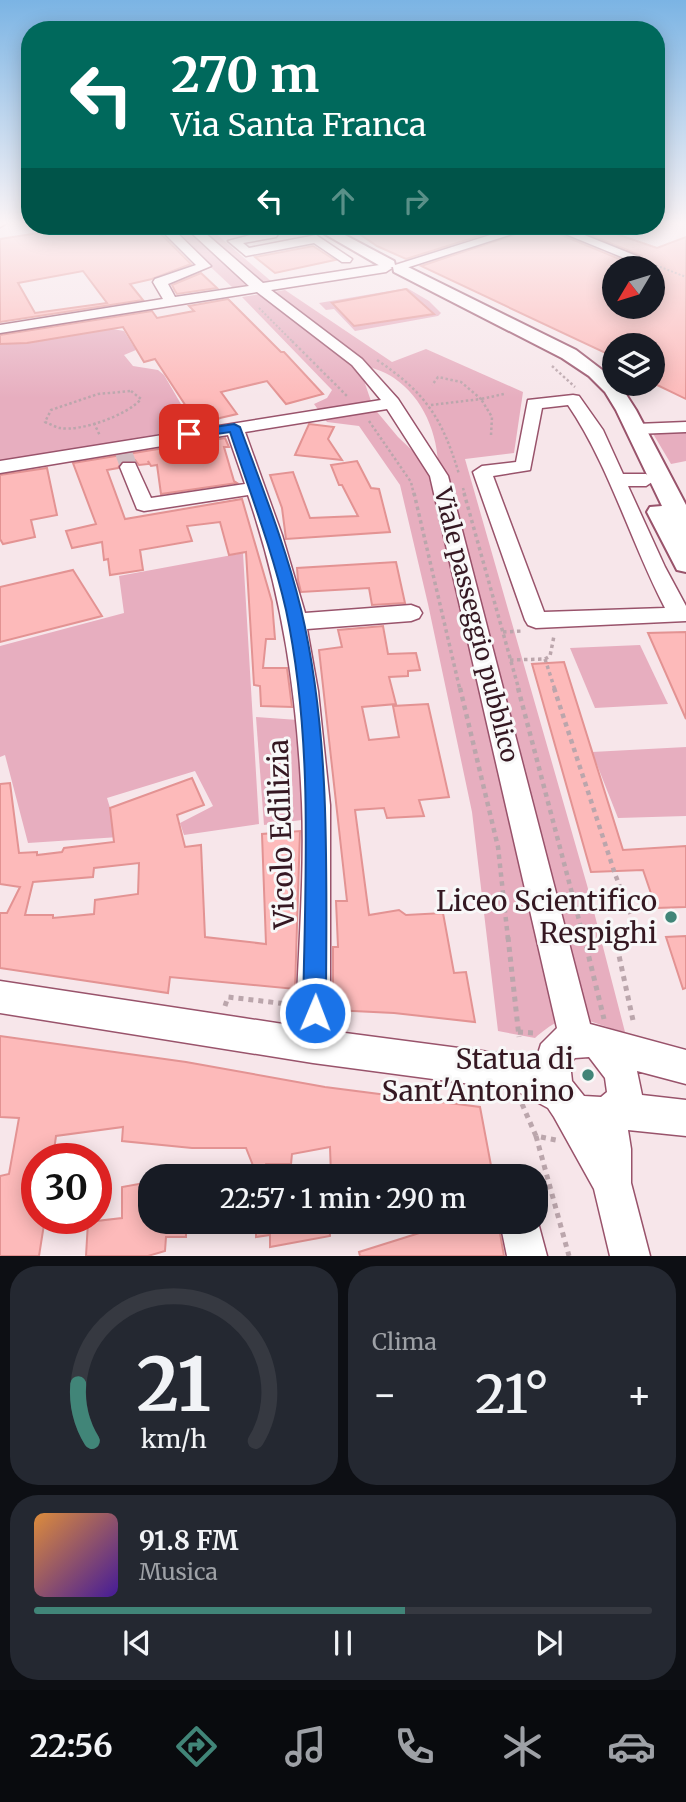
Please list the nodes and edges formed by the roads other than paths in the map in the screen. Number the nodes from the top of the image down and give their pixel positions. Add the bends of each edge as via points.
1 (164, 281) edge
2 (252, 281) edge
3 (312, 281) edge
4 (421, 281) edge
5 (261, 289) junction
6 (172, 303) junction
7 (0, 328) edge
8 (524, 333) junction
9 (583, 385) junction
10 (393, 403) junction
11 (234, 427) junction
12 (686, 428) edge
13 (641, 439) junction
14 (120, 453) junction
15 (0, 467) edge
16 (646, 480) junction
17 (616, 481) junction
18 (256, 488) junction
19 (643, 543) junction
20 (683, 546) edge
21 (411, 613) dead end
22 (295, 622) junction
23 (0, 997) edge
24 (583, 1037) junction
25 (313, 1046) junction
26 (686, 1067) edge
27 (520, 1088) junction
28 (562, 1099) junction
29 (611, 1112) junction
30 (686, 1118) edge
31 (612, 1183) junction
32 (522, 1234) edge
33 (527, 1256) edge
34 (630, 1256) edge

1 - 6 street via 160,282
2 - 5 street, Viale passeggio pubblico
3 - 5 street
4 - 8 main road
5 - 6 street
5 - 10 street, Viale passeggio pubblico via 357,362
6 - 7 street
8 - 9 main road via 558,355
8 - 13 main road via 596,372 613,389
9 - 13 main road via 604,390
9 - 16 main road via 614,414
10 - 11 street
10 - 24 street, Viale passeggio pubblico via 443,486
11 - 14 street
11 - 18 street, Vicolo Edilizia
12 - 13 street
13 - 16 main road via 651,473
13 - 20 main road
14 - 15 street
14 - 18 street via 144,505
16 - 17 street
16 - 20 main road
17 - 19 street
17 - 19 street via 594,430 573,400 534,404 524,466 482,472 536,620 680,615
18 - 22 street, Vicolo Edilizia
19 - 20 street
21 - 22 street
22 - 25 street, Vicolo Edilizia via 316,804
23 - 25 street
24 - 26 street
24 - 27 street
24 - 28 street via 550,1068
24 - 29 street via 611,1053 624,1076 621,1101
25 - 27 street
27 - 28 street
28 - 29 street via 591,1117
28 - 31 street
29 - 30 street
29 - 31 street
31 - 34 street
32 - 33 street

